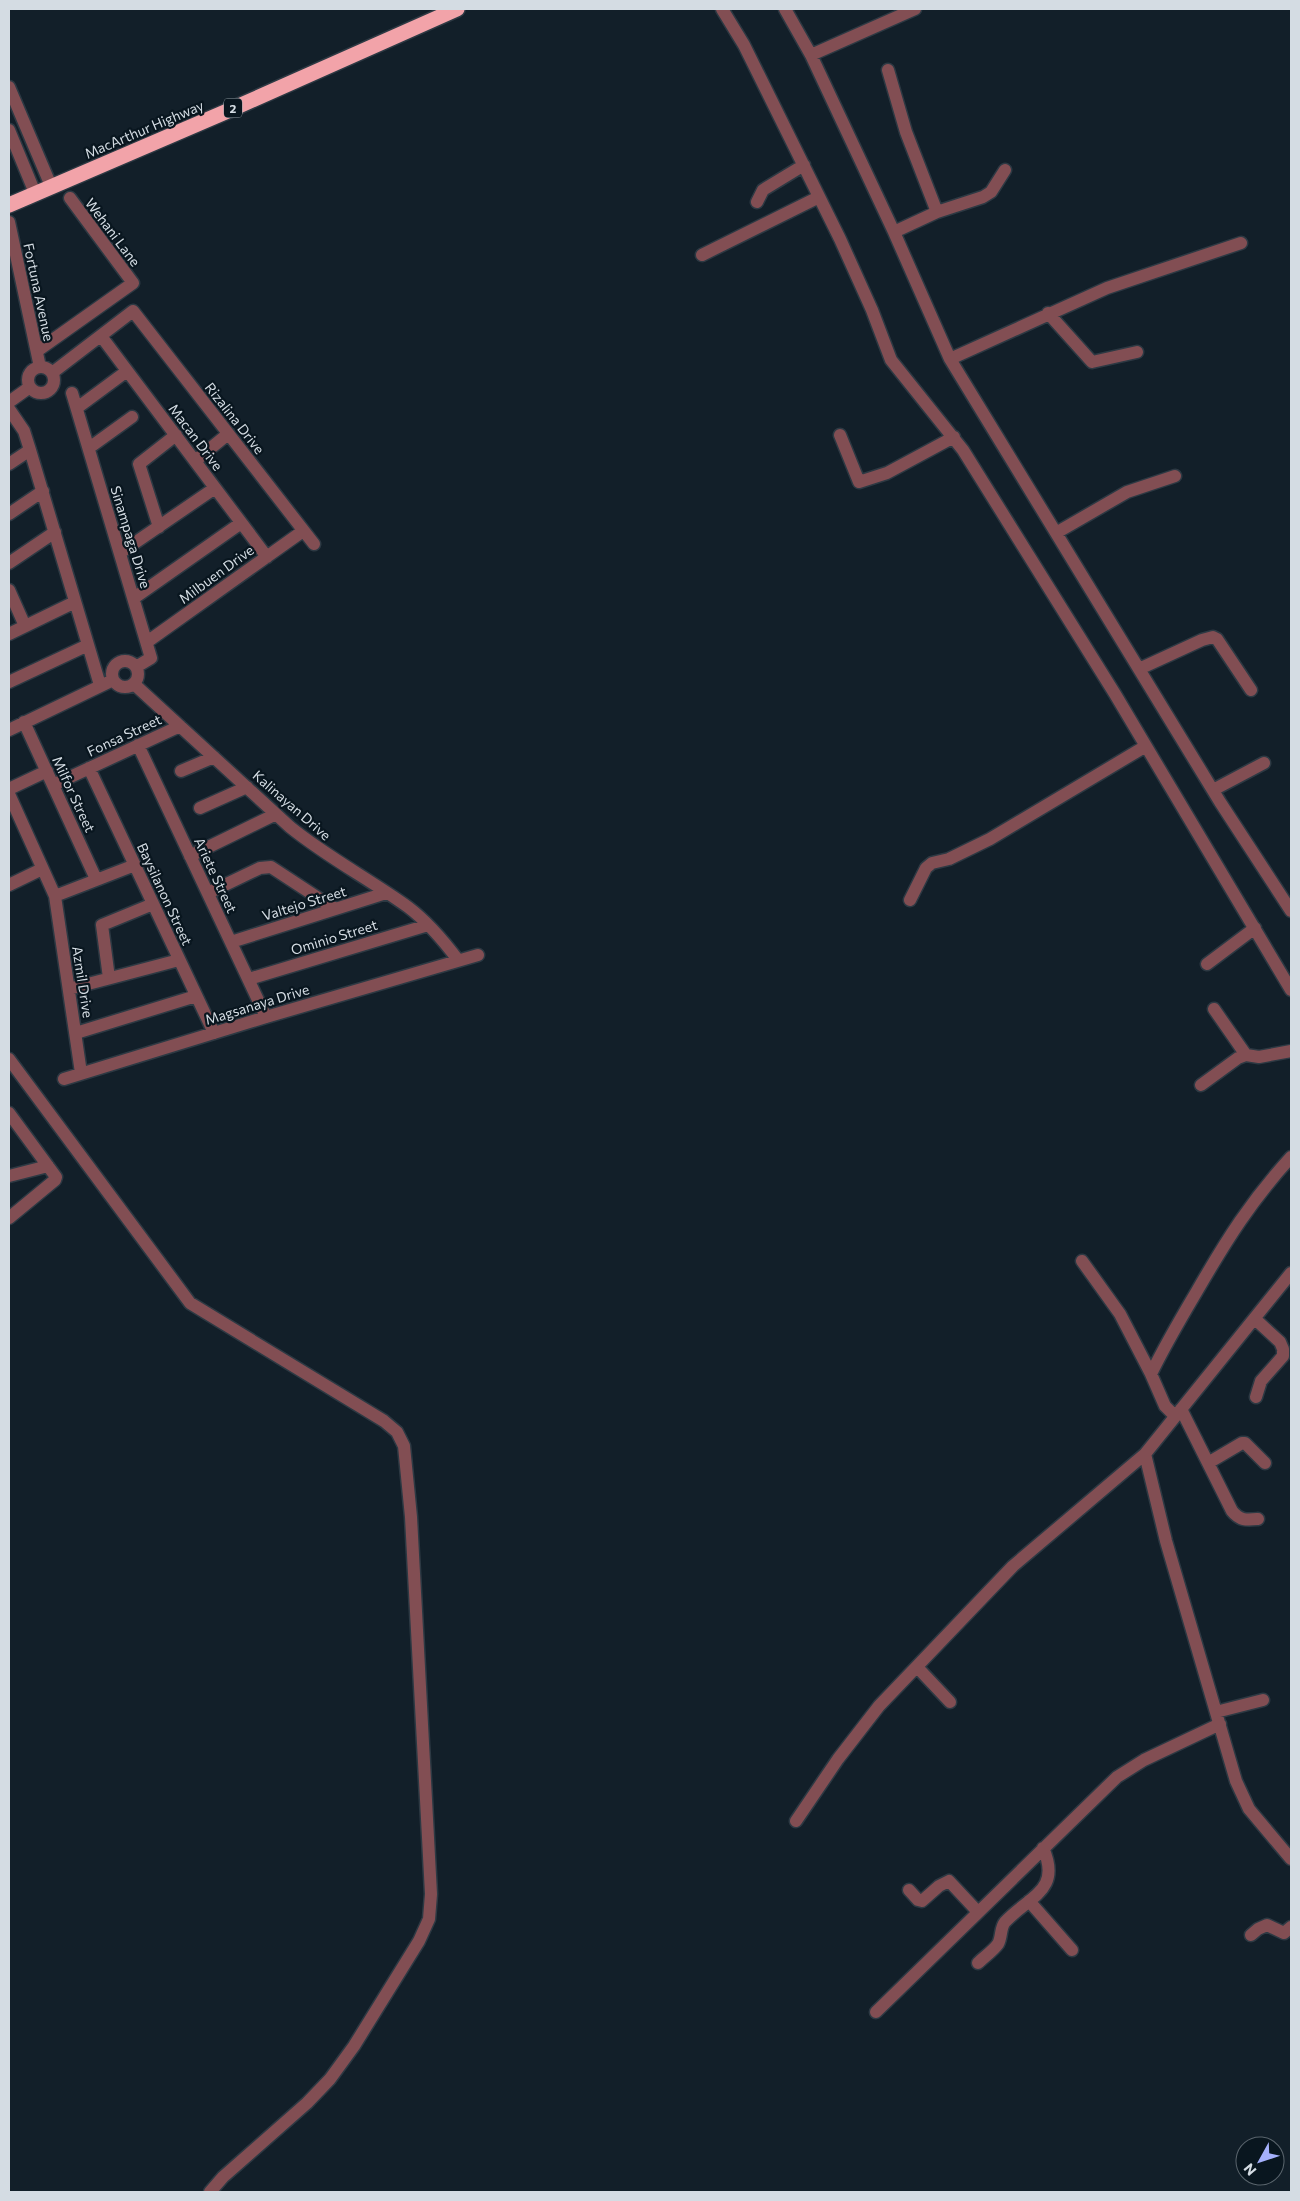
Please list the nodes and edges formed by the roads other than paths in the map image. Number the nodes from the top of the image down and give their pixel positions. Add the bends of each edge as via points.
1 (456, 9) edge
2 (722, 9) edge
3 (785, 9) edge
4 (914, 9) edge
5 (811, 55) junction
6 (888, 70) dead end
7 (10, 93) edge
8 (9, 130) edge
9 (804, 165) junction
10 (1005, 170) dead end
11 (52, 186) junction
12 (35, 193) junction
13 (819, 197) junction
14 (70, 198) dead end
15 (757, 202) dead end
16 (9, 205) edge
17 (937, 212) junction
18 (9, 222) edge
19 (894, 232) junction
20 (1242, 243) dead end
21 (702, 255) dead end
22 (1048, 313) junction
23 (101, 336) junction
24 (37, 351) junction
25 (1137, 352) dead end
26 (950, 359) junction
27 (46, 370) junction
28 (128, 371) junction
29 (30, 387) junction
30 (72, 394) dead end
31 (9, 402) edge
32 (9, 408) edge
33 (77, 408) junction
34 (132, 417) dead end
35 (228, 434) junction
36 (840, 434) dead end
37 (176, 435) junction
38 (954, 437) junction
39 (88, 448) junction
40 (30, 450) junction
41 (195, 461) junction
42 (9, 464) edge
43 (1174, 476) dead end
44 (215, 488) junction
45 (43, 491) junction
46 (9, 514) edge
47 (241, 523) junction
48 (158, 527) junction
49 (303, 530) junction
50 (55, 532) junction
51 (1056, 533) junction
52 (314, 544) dead end
53 (120, 554) junction
54 (267, 557) junction
55 (9, 564) edge
56 (9, 590) edge
57 (134, 598) junction
58 (75, 602) junction
59 (25, 626) junction
60 (9, 634) edge
61 (147, 642) junction
62 (88, 645) junction
63 (136, 667) junction
64 (1139, 669) junction
65 (113, 680) junction
66 (9, 682) edge
67 (134, 684) junction
68 (100, 685) junction
69 (1251, 690) dead end
70 (24, 722) junction
71 (180, 726) junction
72 (9, 730) edge
73 (138, 745) junction
74 (1146, 746) junction
75 (214, 757) junction
76 (1264, 763) dead end
77 (89, 768) junction
78 (47, 771) junction
79 (181, 771) dead end
80 (53, 785) junction
81 (247, 787) junction
82 (9, 789) edge
83 (1212, 790) junction
84 (9, 794) edge
85 (200, 808) dead end
86 (276, 814) junction
87 (190, 856) junction
88 (135, 865) junction
89 (42, 869) junction
90 (96, 880) junction
91 (9, 884) edge
92 (208, 893) junction
93 (386, 893) junction
94 (55, 896) junction
95 (910, 900) dead end
96 (153, 904) junction
97 (335, 909) junction
98 (1291, 911) edge
99 (428, 924) junction
100 (1255, 928) junction
101 (231, 942) junction
102 (478, 955) dead end
103 (179, 960) junction
104 (458, 960) junction
105 (1207, 964) dead end
106 (109, 978) junction
107 (249, 979) junction
108 (69, 989) junction
109 (1291, 990) edge
110 (196, 996) junction
111 (1214, 1009) dead end
112 (266, 1016) junction
113 (76, 1033) junction
114 (214, 1033) junction
115 (1291, 1051) edge
116 (1246, 1056) junction
117 (9, 1059) edge
118 (81, 1073) junction
119 (64, 1079) dead end
120 (1201, 1085) dead end
121 (9, 1113) edge
122 (1291, 1157) edge
123 (48, 1166) junction
124 (9, 1176) edge
125 (9, 1218) edge
126 (1082, 1261) dead end
127 (1291, 1273) edge
128 (1255, 1319) junction
129 (1151, 1374) junction
130 (1256, 1397) dead end
131 (1178, 1412) junction
132 (1145, 1454) junction
133 (1208, 1463) junction
134 (1265, 1463) dead end
135 (1258, 1520) dead end
136 (917, 1667) junction
137 (1263, 1700) dead end
138 (950, 1702) dead end
139 (1216, 1712) junction
140 (1220, 1724) junction
141 (796, 1821) dead end
142 (1043, 1848) junction
143 (1289, 1853) edge
144 (909, 1890) dead end
145 (1029, 1901) junction
146 (978, 1912) junction
147 (1291, 1927) edge
148 (1251, 1935) dead end
149 (1072, 1950) dead end
150 (978, 1963) dead end
151 (876, 2012) dead end
152 (210, 2192) edge

1 - 11 highway, MacArthur Highway / 2
2 - 9 street via 744,45
3 - 5 street
4 - 5 street
5 - 19 street
6 - 17 street via 906,132
7 - 11 street
8 - 12 street
9 - 13 street
9 - 15 street via 763,190
10 - 17 street via 991,192 983,197
11 - 12 highway, MacArthur Highway / 2
12 - 16 highway, MacArthur Highway / 2
13 - 21 street
13 - 38 street via 860,283 890,360
14 - 24 street, Wehani Lane via 133,283
17 - 19 street
18 - 24 street, Fortuna Avenue
19 - 26 street
20 - 22 street via 1108,288
22 - 25 street via 1092,362
22 - 26 street
23 - 27 street
23 - 28 street, Macan Drive
23 - 35 street, Rizalina Drive via 132,311
24 - 27 street, Fortuna Avenue
26 - 51 street
27 - 29 street via 36,368 30,374
27 - 29 street via 52,386 46,392 37,392
28 - 33 street
28 - 37 street, Macan Drive
29 - 31 street
30 - 33 street, Sinampaga Drive
32 - 40 street via 24,431
33 - 39 street, Sinampaga Drive
34 - 39 street
35 - 41 street
35 - 49 street, Rizalina Drive
36 - 38 street via 859,482 887,473
37 - 41 street, Macan Drive
37 - 48 street via 139,464
38 - 74 street
39 - 53 street, Sinampaga Drive
40 - 42 street
40 - 45 street
41 - 44 street, Macan Drive
43 - 51 street via 1127,492
44 - 47 street, Macan Drive
44 - 48 street
45 - 46 street
45 - 50 street
47 - 54 street, Macan Drive
47 - 57 street
48 - 53 street
49 - 52 street, Rizalina Drive
49 - 54 street, Milbuen Drive
50 - 55 street
50 - 58 street
51 - 64 street
53 - 57 street, Sinampaga Drive
54 - 61 street, Milbuen Drive
56 - 59 street
57 - 61 street, Sinampaga Drive
58 - 59 street
58 - 62 street
59 - 60 street
61 - 63 street, Sinampaga Drive via 151,658
62 - 66 street
62 - 68 street
63 - 65 street via 129,662 121,662 112,671
63 - 67 street via 138,674
64 - 69 street via 1213,637
64 - 83 street
65 - 67 street via 123,687
65 - 68 street
67 - 71 street, Kalinayan Drive
68 - 70 street
70 - 72 street
70 - 78 street, Milfor Street
71 - 73 street, Fonsa Street
71 - 75 street, Kalinayan Drive
73 - 77 street, Fonsa Street
73 - 87 street, Ariete Street
74 - 95 street via 990,839 949,860 932,862
74 - 100 street
75 - 79 street
75 - 81 street, Kalinayan Drive
76 - 83 street
77 - 80 street, Fonsa Street
77 - 88 street, Baysilanon Street
78 - 80 street, Milfor Street
78 - 82 street
80 - 90 street, Milfor Street
81 - 85 street
81 - 86 street, Kalinayan Drive
83 - 98 street
84 - 89 street, Azmil Drive
86 - 87 street
86 - 93 street, Kalinayan Drive via 312,845
87 - 92 street, Ariete Street
88 - 90 street
88 - 96 street, Baysilanon Street
89 - 91 street
89 - 94 street, Azmil Drive
90 - 94 street
92 - 97 street via 260,868 270,867
92 - 101 street, Ariete Street
93 - 97 street, Valtejo Street
93 - 99 street, Kalinayan Drive
94 - 108 street, Azmil Drive
96 - 103 street, Baysilanon Street
96 - 106 street via 102,924
97 - 101 street, Valtejo Street
99 - 104 street, Kalinayan Drive
99 - 107 street, Ominio Street
100 - 105 street
100 - 109 street
101 - 107 street, Ariete Street
102 - 104 street, Magsanaya Drive
103 - 106 street
103 - 110 street, Baysilanon Street
104 - 112 street, Magsanaya Drive
106 - 108 street
107 - 112 street, Ariete Street
108 - 113 street, Azmil Drive
110 - 113 street
110 - 114 street, Baysilanon Street
111 - 116 street
112 - 114 street, Magsanaya Drive
113 - 118 street, Azmil Drive
114 - 118 street, Magsanaya Drive
115 - 116 street
116 - 120 street via 1228,1064
117 - 152 street via 190,1303 384,1421 397,1432 404,1446 426,1787 431,1894 429,1919 419,1941 330,2079
118 - 119 street, Magsanaya Drive
121 - 123 street
122 - 129 street via 1248,1206 1226,1240
123 - 124 street
123 - 125 street via 55,1180
126 - 129 street via 1120,1314
127 - 128 street
128 - 130 street via 1280,1342 1283,1349 1283,1356 1261,1381
128 - 131 street
129 - 131 street via 1165,1406
131 - 132 street
131 - 133 street
132 - 136 street via 1013,1566
132 - 139 street via 1166,1541
133 - 134 street via 1242,1443
133 - 135 street via 1237,1518
136 - 138 street
136 - 141 street via 879,1706
137 - 139 street
139 - 140 street
140 - 142 street via 1121,1774
140 - 143 street via 1236,1781 1249,1809
142 - 145 street via 1050,1867 1049,1879
142 - 146 street
144 - 146 street via 922,1901 949,1880
145 - 149 street
145 - 150 street via 1005,1922 997,1946
146 - 151 street
147 - 148 street via 1284,1933 1267,1925

